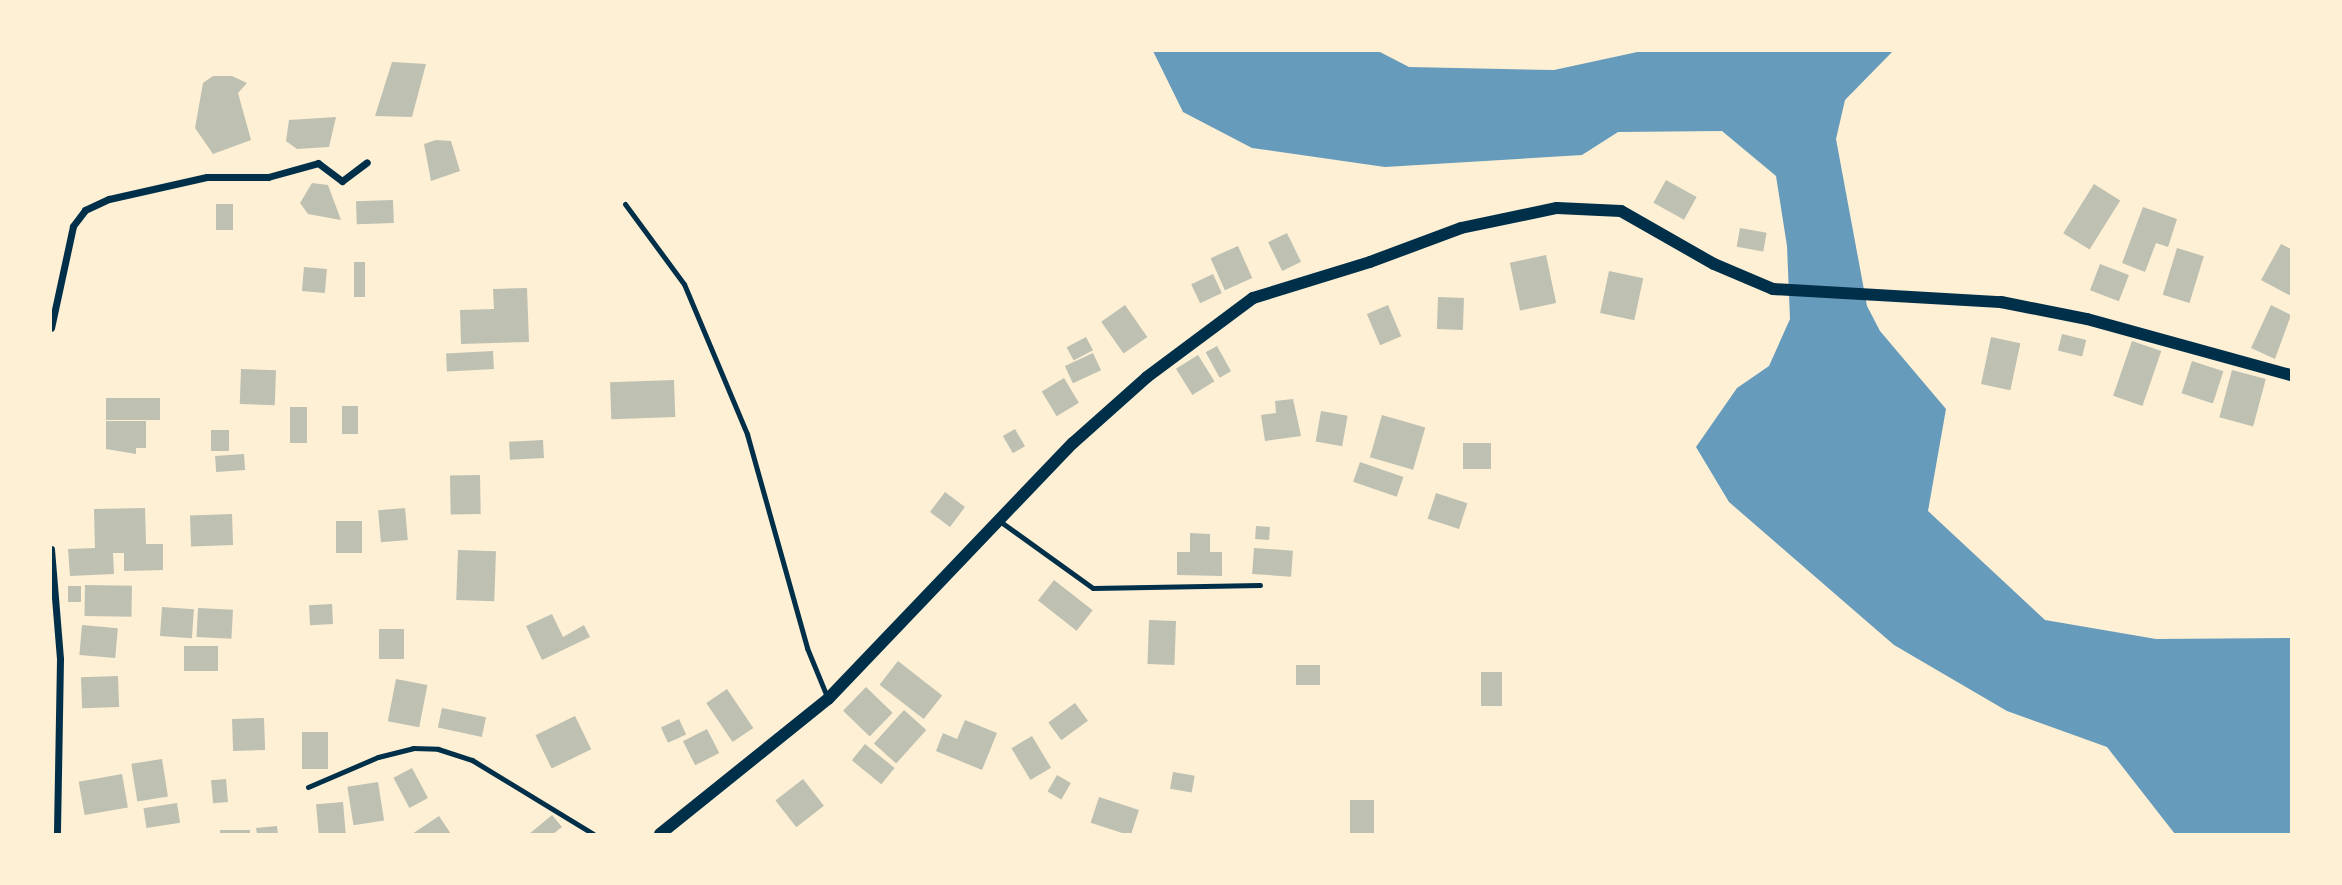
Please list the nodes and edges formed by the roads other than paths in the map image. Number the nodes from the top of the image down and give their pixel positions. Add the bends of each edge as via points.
1 (367, 162) dead end
2 (625, 204) dead end
3 (51, 328) edge
4 (2291, 375) edge
5 (1001, 522) junction
6 (51, 548) edge
7 (1260, 585) dead end
8 (828, 699) junction
9 (308, 787) dead end
10 (57, 834) edge
11 (593, 834) edge
12 (660, 834) edge

1 - 3 street via 342,181 318,163 268,177 207,177 109,199 85,211 73,226
2 - 8 lane via 684,284 747,434 807,648
4 - 5 street via 2087,319 2000,302 1773,289 1714,264 1621,211 1557,208 1461,228 1253,298 1147,377 1073,443
5 - 7 lane via 1093,588
5 - 8 street
6 - 10 street via 60,659
8 - 12 street
9 - 11 lane via 378,757 413,748 438,749 472,760

